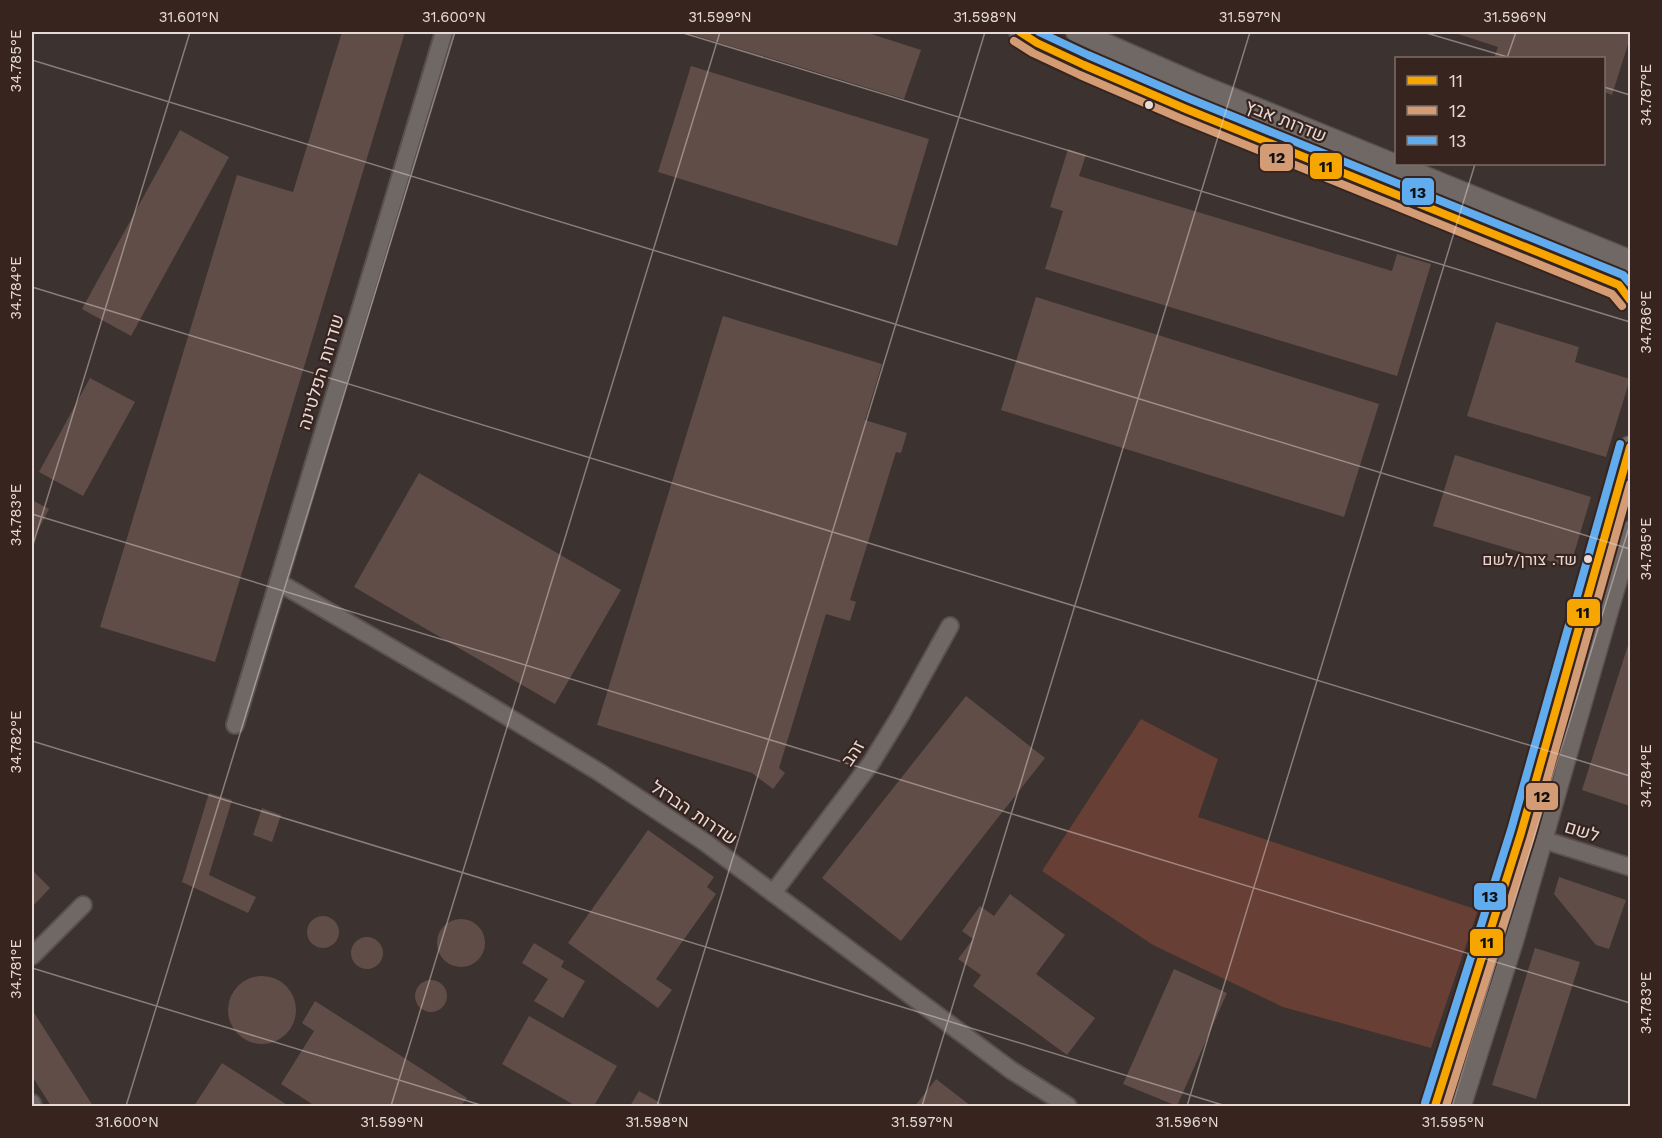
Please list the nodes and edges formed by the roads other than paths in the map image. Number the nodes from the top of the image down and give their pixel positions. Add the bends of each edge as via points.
1 (444, 32) edge
2 (1020, 32) edge
3 (1077, 32) edge
4 (1630, 261) edge
5 (1627, 292) edge
6 (1630, 447) edge
7 (1630, 532) edge
8 (278, 582) junction
9 (950, 626) dead end
10 (235, 725) dead end
11 (1521, 833) junction
12 (1542, 839) junction
13 (1630, 867) edge
14 (773, 893) junction
15 (83, 905) dead end
16 (32, 956) edge
17 (1068, 1107) edge
18 (1435, 1107) edge
19 (1460, 1107) edge

1 - 8 street, שדרות הפלטינה
2 - 5 street, שדרות אבץ via 1083,65
3 - 4 street, שדרות אבץ
6 - 11 street
7 - 12 street
8 - 10 street, שדרות הפלטינה
8 - 14 street, שדרות הברזל via 598,772 706,843
9 - 14 street, זהב via 871,764
11 - 12 street, לשם
11 - 18 street
12 - 13 street, לשם
12 - 19 street
14 - 17 street, שדרות הברזל
15 - 16 street

